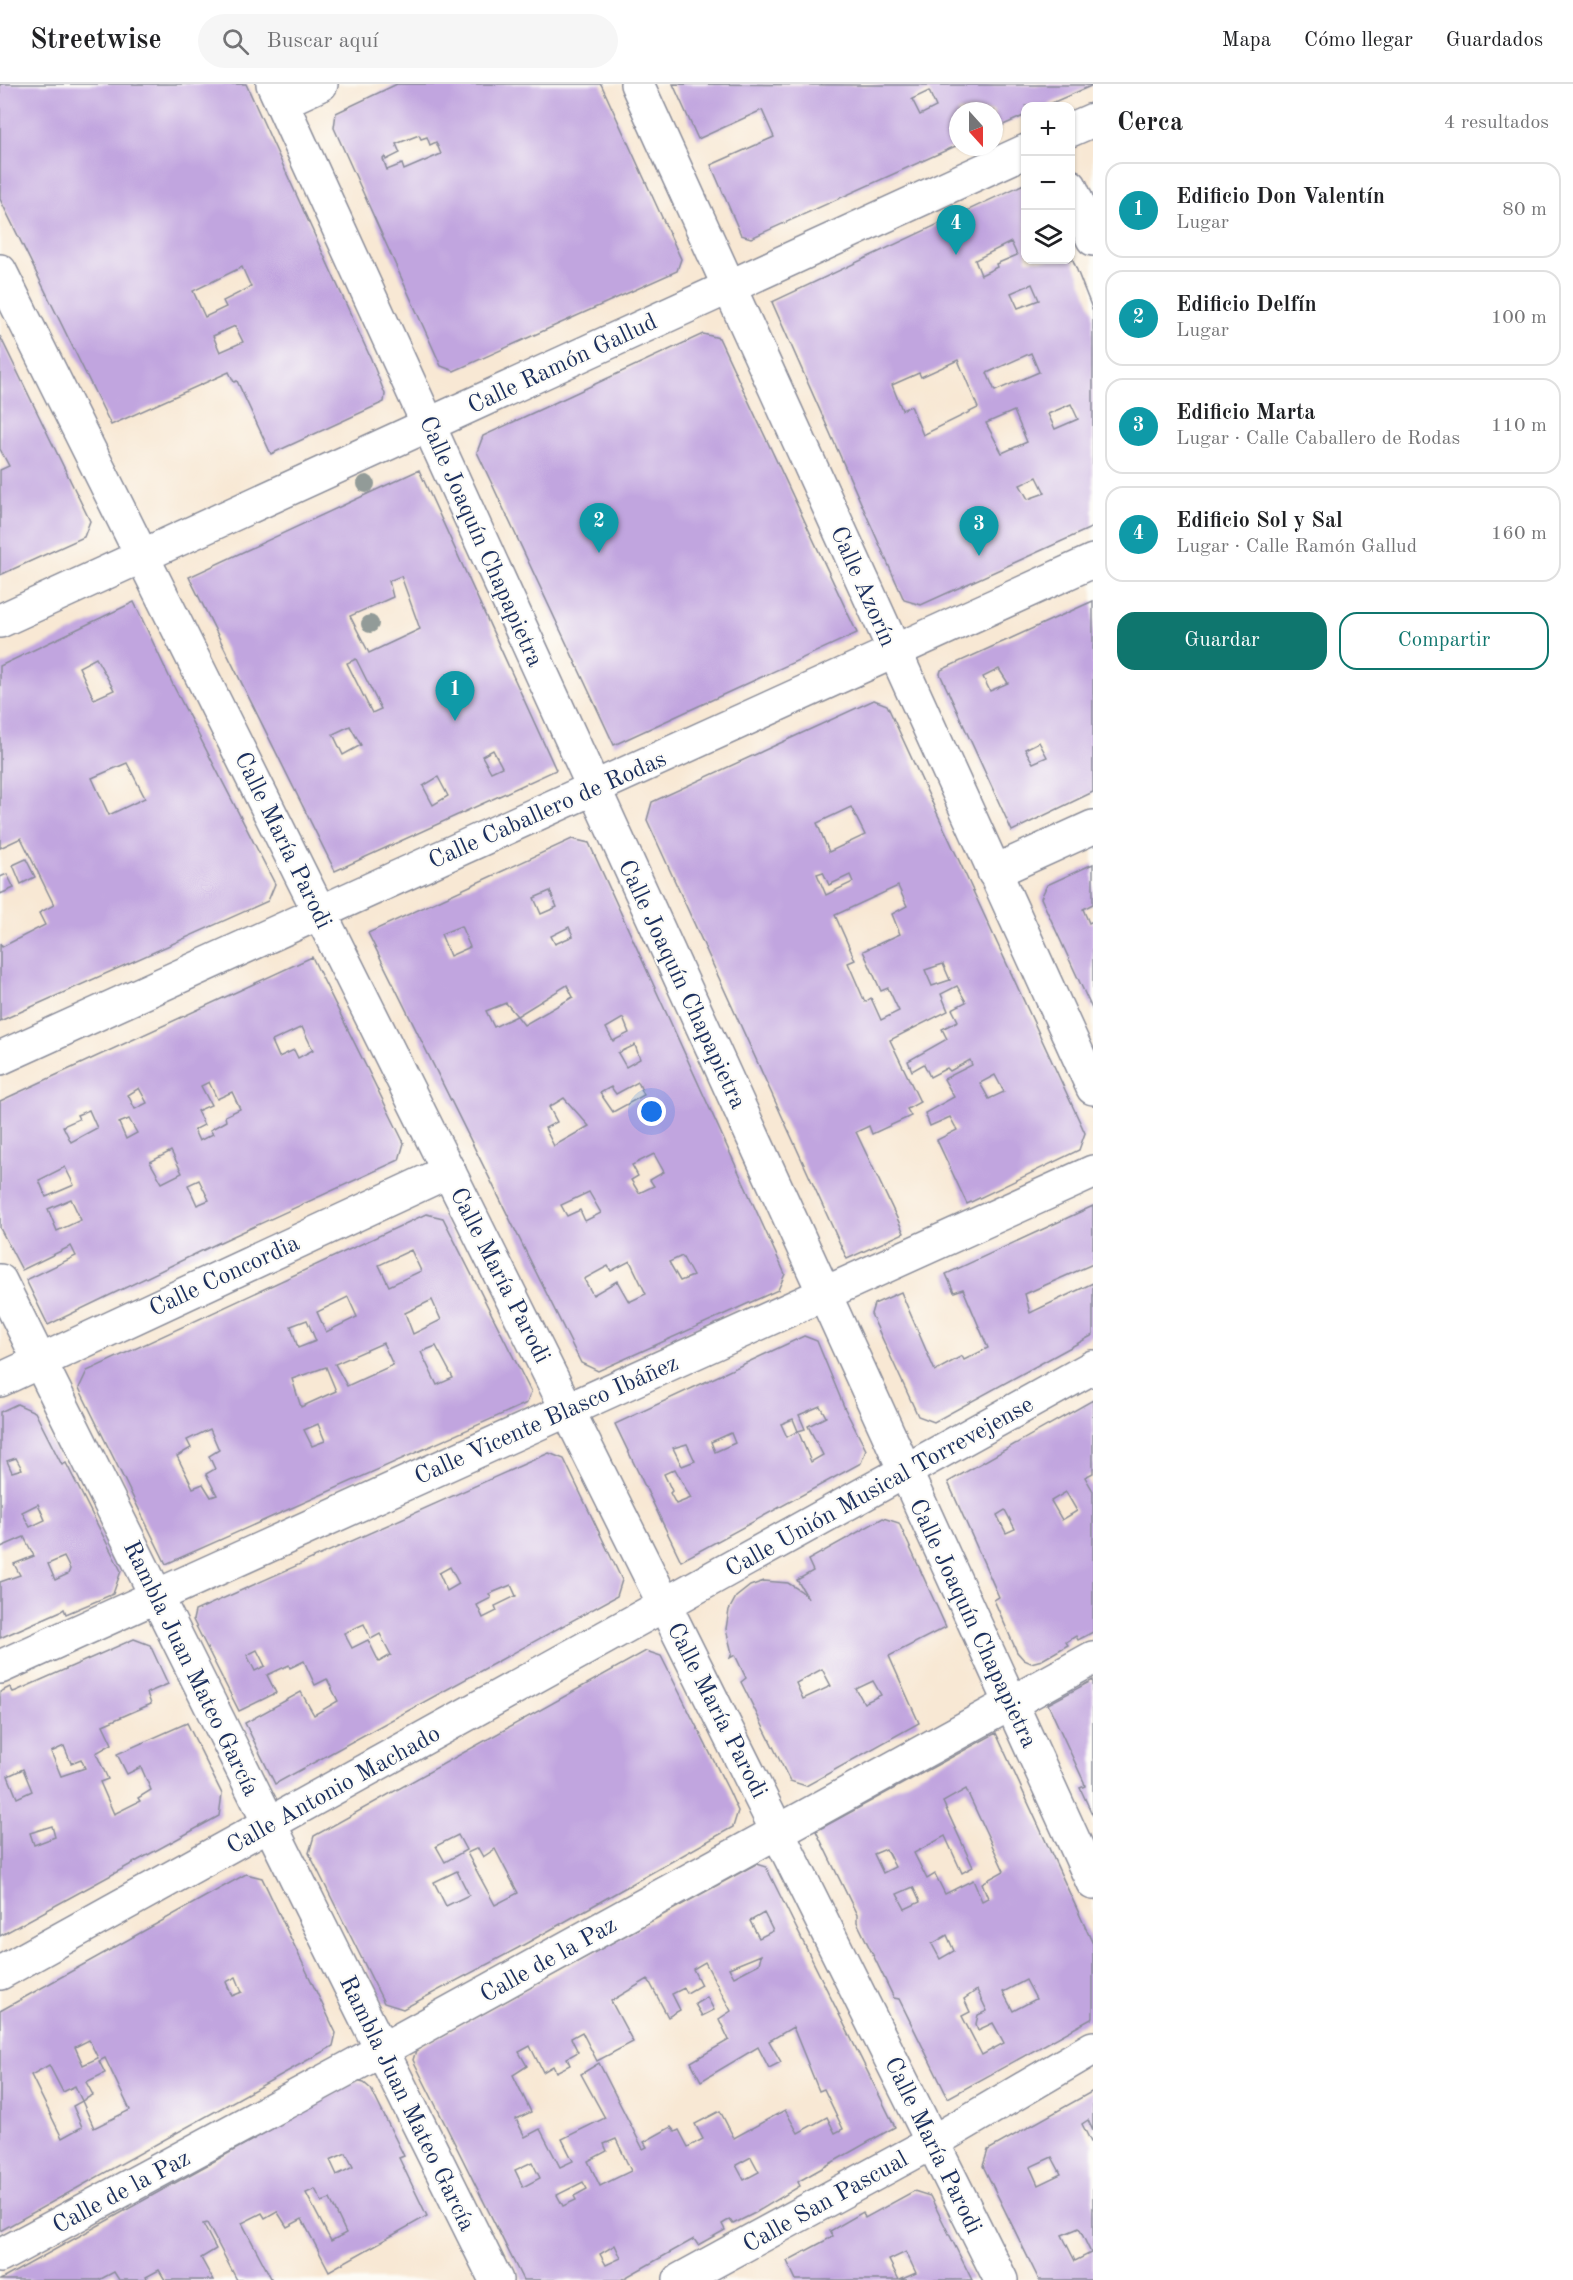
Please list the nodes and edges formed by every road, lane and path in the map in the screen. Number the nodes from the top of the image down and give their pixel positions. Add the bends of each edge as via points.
1 (321, 84) edge
2 (637, 84) edge
3 (281, 90) edge
4 (1093, 120) edge
5 (1075, 128) edge
6 (1021, 153) edge
7 (1075, 196) edge
8 (1093, 239) edge
9 (0, 271) edge
10 (728, 287) junction
11 (428, 424) junction
12 (142, 556) junction
13 (1093, 561) edge
14 (0, 621) edge
15 (893, 651) junction
16 (594, 788) junction
17 (1093, 827) edge
18 (994, 872) junction
19 (320, 912) junction
20 (0, 1058) edge
21 (1093, 1088) edge
22 (449, 1171) junction
23 (1093, 1172) edge
24 (0, 1281) edge
25 (825, 1293) junction
26 (40, 1362) junction
27 (1093, 1367) edge
28 (0, 1380) edge
29 (568, 1409) junction
30 (904, 1471) junction
31 (156, 1596) junction
32 (666, 1604) junction
33 (1093, 1658) edge
34 (0, 1667) edge
35 (1010, 1703) junction
36 (269, 1824) junction
37 (779, 1831) junction
38 (1093, 1883) edge
39 (0, 1973) edge
40 (1093, 2048) edge
41 (382, 2050) junction
42 (933, 2142) junction
43 (0, 2256) edge
44 (496, 2280) edge
45 (680, 2280) edge
46 (1001, 2280) edge

1 - 3 street
2 - 10 street, Calle Azorín
3 - 11 street, Calle Joaquín Chapapietra
4 - 5 street
6 - 10 street, Calle Ramón Gallud
7 - 8 street
9 - 12 street, Calle María Parodi
10 - 11 street, Calle Ramón Gallud
10 - 15 street, Calle Azorín
11 - 12 street, Calle Ramón Gallud
11 - 16 street, Calle Joaquín Chapapietra
12 - 14 street, Calle Ramón Gallud
12 - 19 street, Calle María Parodi
13 - 15 street, Calle Caballero de Rodas
15 - 16 street, Calle Caballero de Rodas
15 - 18 street, Calle Azorín
16 - 19 street, Calle Caballero de Rodas
16 - 25 street, Calle Joaquín Chapapietra
17 - 18 street
18 - 21 street, Calle Azorín
19 - 20 street, Calle Caballero de Rodas
19 - 22 street, Calle María Parodi
22 - 26 street, Calle Concordia
22 - 29 street, Calle María Parodi
23 - 25 street, Calle Vicente Blasco Ibáñez
24 - 26 street, Rambla Juan Mateo García
25 - 29 street, Calle Vicente Blasco Ibáñez
25 - 30 street, Calle Joaquín Chapapietra
26 - 28 street, Calle Concordia
26 - 31 street, Rambla Juan Mateo García
27 - 30 street, Calle Unión Musical Torrevejense
29 - 31 street, Calle Vicente Blasco Ibáñez
29 - 32 street, Calle María Parodi
30 - 32 street, Calle Unión Musical Torrevejense
30 - 35 street, Calle Joaquín Chapapietra
31 - 34 street, Calle Vicente Blasco Ibáñez
31 - 36 street, Rambla Juan Mateo García
32 - 36 street, Calle Antonio Machado
32 - 37 street, Calle María Parodi
33 - 35 street, Calle de la Paz
35 - 37 street, Calle de la Paz
35 - 38 street, Calle Joaquín Chapapietra
36 - 39 street, Calle Antonio Machado
36 - 41 street, Rambla Juan Mateo García
37 - 41 street, Calle de la Paz
37 - 42 street, Calle María Parodi
40 - 42 street, Calle San Pascual
41 - 43 street, Calle de la Paz
41 - 44 street, Rambla Juan Mateo García
42 - 45 street, Calle San Pascual
42 - 46 street, Calle María Parodi

